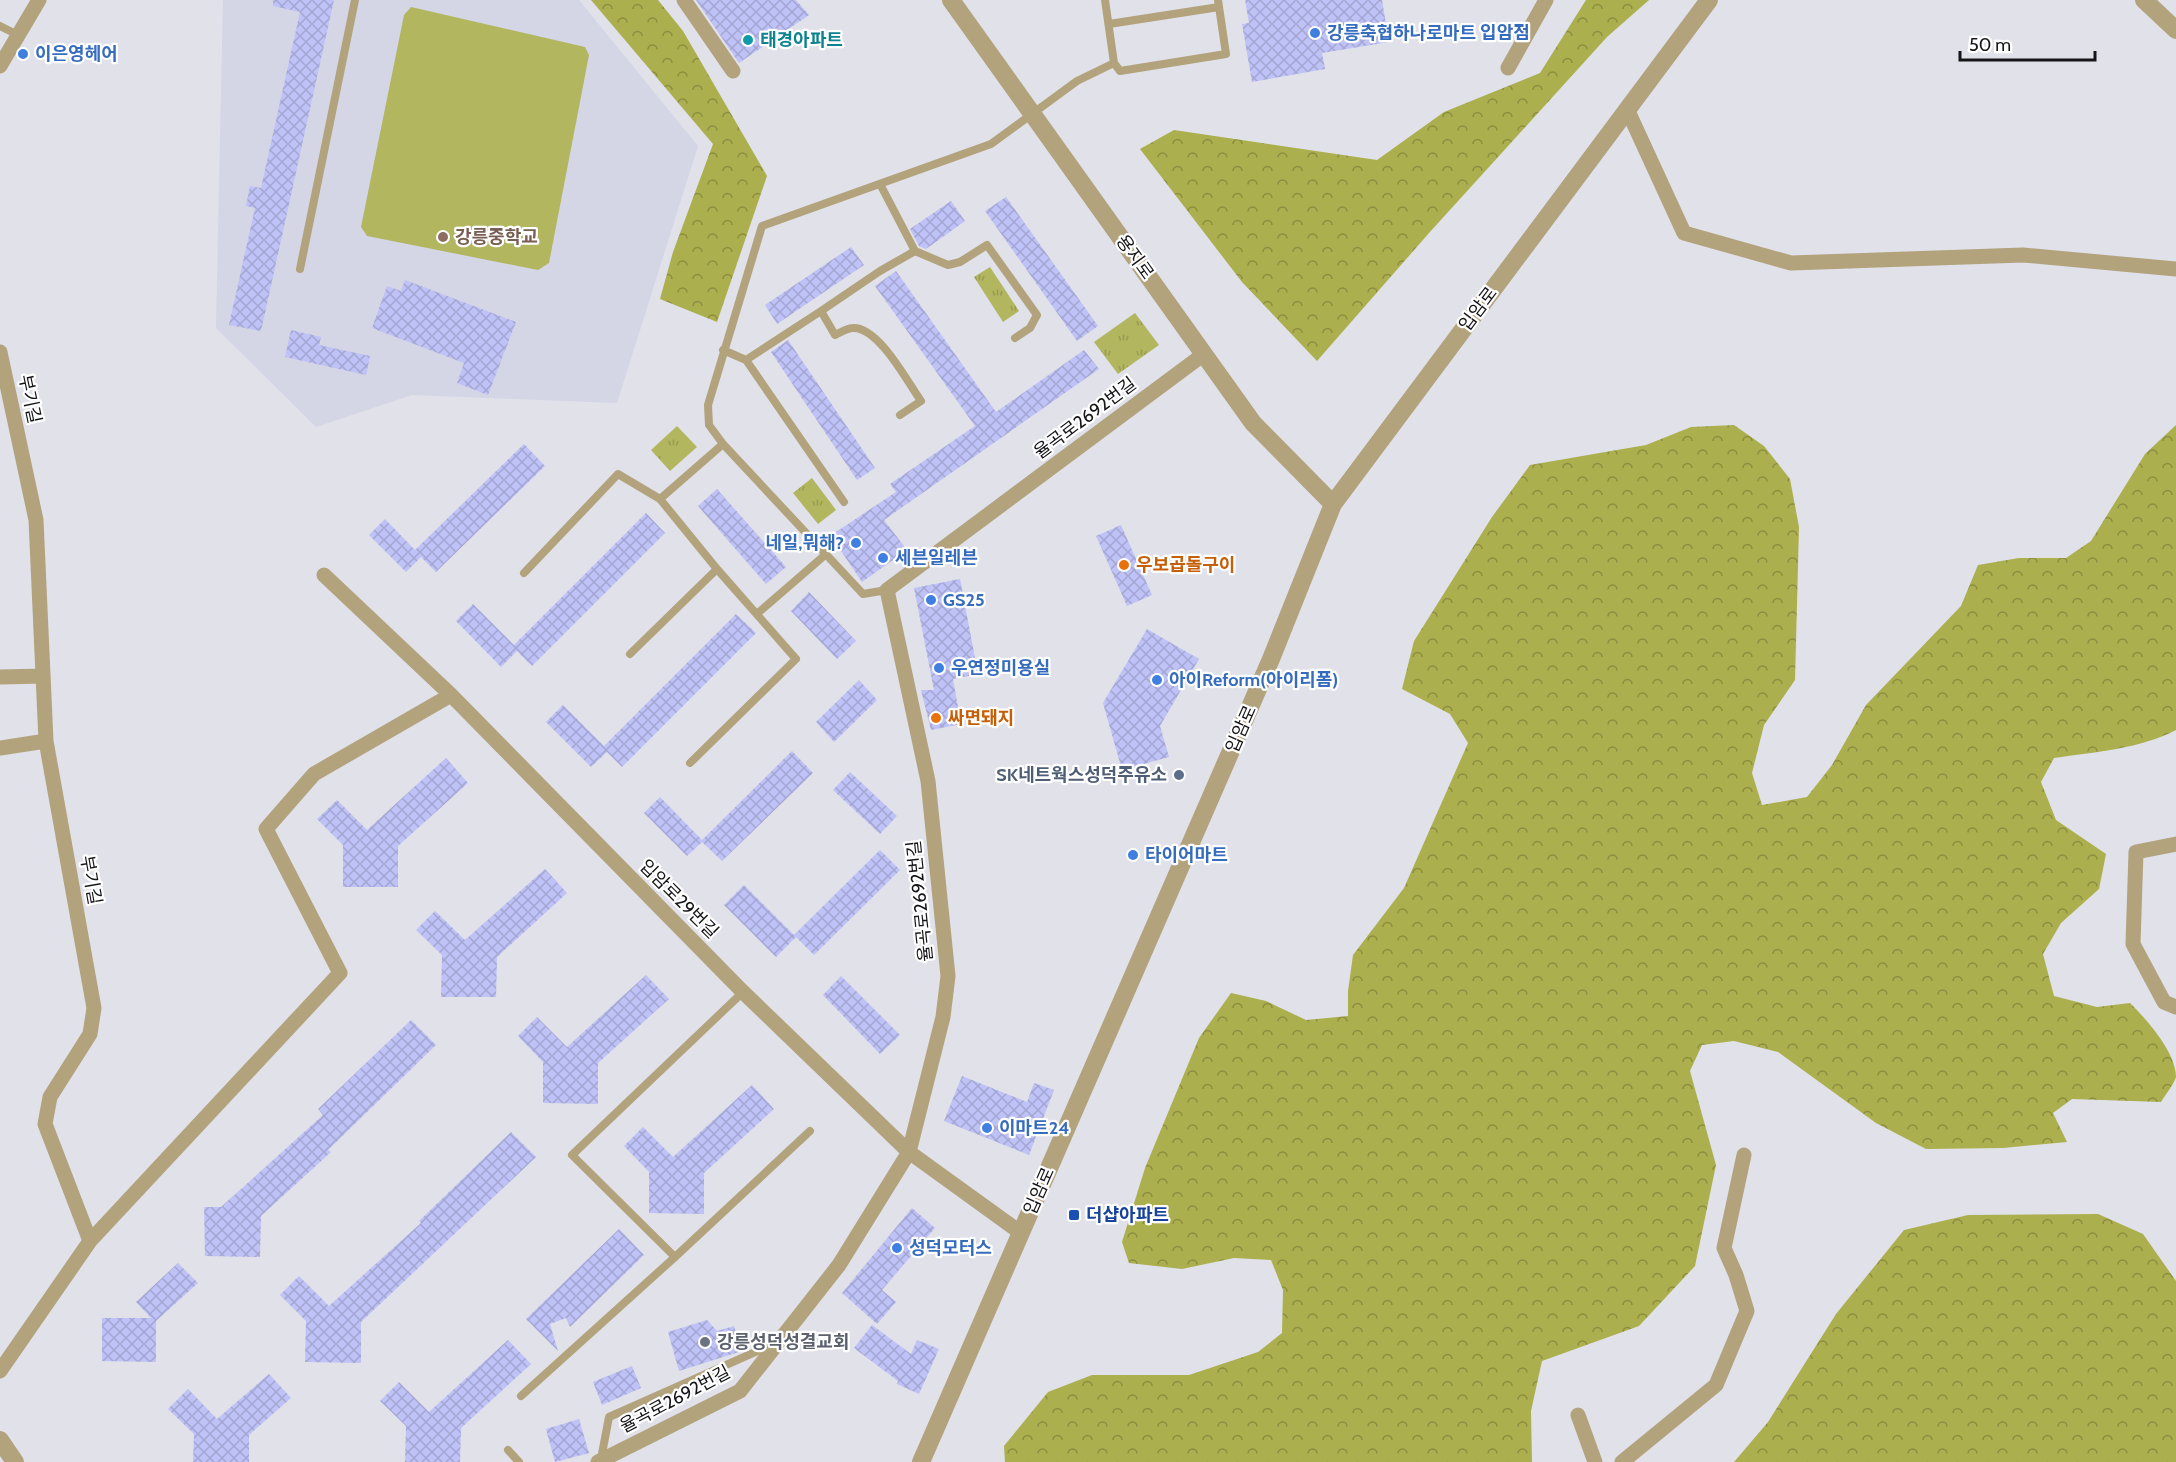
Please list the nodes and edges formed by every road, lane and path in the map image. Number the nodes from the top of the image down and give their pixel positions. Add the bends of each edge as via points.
1 (39, 0) edge
2 (355, 0) edge
3 (684, 0) edge
4 (951, 0) edge
5 (1105, 0) edge
6 (1546, 0) edge
7 (1709, 0) edge
8 (2144, 0) edge
9 (1218, 4) edge
10 (1109, 24) junction
11 (0, 26) edge
12 (2176, 30) edge
13 (18, 35) junction
14 (1114, 63) junction
15 (0, 66) edge
16 (1508, 68) dead end
17 (733, 71) dead end
18 (1627, 109) junction
19 (1033, 114) junction
20 (880, 184) junction
21 (915, 251) junction
22 (300, 269) dead end
23 (2176, 269) edge
24 (822, 311) junction
25 (1015, 338) dead end
26 (723, 350) junction
27 (0, 352) edge
28 (1204, 354) junction
29 (746, 360) junction
30 (900, 415) dead end
31 (723, 444) junction
32 (660, 499) junction
33 (844, 502) dead end
34 (1333, 504) junction
35 (825, 555) junction
36 (717, 569) junction
37 (524, 573) dead end
38 (324, 575) dead end
39 (887, 590) junction
40 (758, 613) junction
41 (630, 654) dead end
42 (44, 676) junction
43 (0, 677) edge
44 (451, 695) junction
45 (46, 741) junction
46 (0, 748) edge
47 (690, 762) dead end
48 (2176, 844) edge
49 (743, 992) junction
50 (2176, 1007) edge
51 (810, 1131) dead end
52 (909, 1152) junction
53 (1744, 1155) dead end
54 (1021, 1233) junction
55 (90, 1241) junction
56 (675, 1257) junction
57 (779, 1342) junction
58 (0, 1371) edge
59 (521, 1396) dead end
60 (1578, 1415) dead end
61 (0, 1440) edge
62 (507, 1450) dead end
63 (599, 1461) edge
64 (15, 1462) edge
65 (519, 1462) edge
66 (921, 1462) edge
67 (1595, 1462) edge
68 (1622, 1462) edge

1 - 13 street
2 - 22 lane
3 - 17 street
4 - 19 street, 용지로
5 - 10 lane
6 - 16 street
7 - 18 street, 입암로
8 - 12 street
9 - 10 lane
9 - 14 lane via 1226,54 1120,71
10 - 14 lane
11 - 13 lane
13 - 15 street
14 - 19 lane via 1077,81
18 - 23 street via 1684,232 1695,236 1791,263 2024,255
18 - 34 street, 입암로
19 - 20 lane via 991,144
19 - 28 street, 용지로
20 - 21 lane
20 - 26 lane via 762,226
21 - 24 lane
21 - 25 lane via 948,265 987,245 1037,315 1030,328
24 - 29 lane
24 - 30 lane via 835,335 852,328 862,331 892,354 921,401
26 - 29 lane
26 - 31 lane via 708,405 709,425
27 - 42 street, 부기길 via 36,520
28 - 34 street, 용지로 via 1253,423
28 - 39 street, 율곡로2692번길
29 - 33 lane
31 - 32 lane
31 - 35 lane
32 - 36 lane
32 - 37 lane via 618,474
34 - 54 street, 입암로 via 1271,659
35 - 39 lane via 863,594
35 - 40 lane
36 - 40 lane
36 - 41 lane
38 - 44 street, 입암로29번길
39 - 52 street, 율곡로2692번길 via 928,781 948,976 943,1017
40 - 47 lane via 796,659
42 - 43 street
42 - 45 street, 부기길
44 - 49 street, 입암로29번길
44 - 55 street via 314,774 266,829 340,973
45 - 46 street
45 - 55 street, 부기길 via 94,1008 90,1034 50,1097 45,1124
48 - 50 street via 2136,852 2133,944 2164,1002
49 - 52 street, 입암로29번길
49 - 56 lane via 572,1155
51 - 56 lane
52 - 54 street, 입암로29번길
52 - 57 street, 율곡로2692번길 via 839,1265
53 - 68 street via 1724,1248 1747,1311 1740,1330 1716,1385
54 - 66 street, 입암로
55 - 58 street
56 - 59 lane
57 - 63 street, 율곡로2692번길 via 740,1391
57 - 63 lane via 609,1417
60 - 67 street
61 - 64 street
62 - 65 lane

